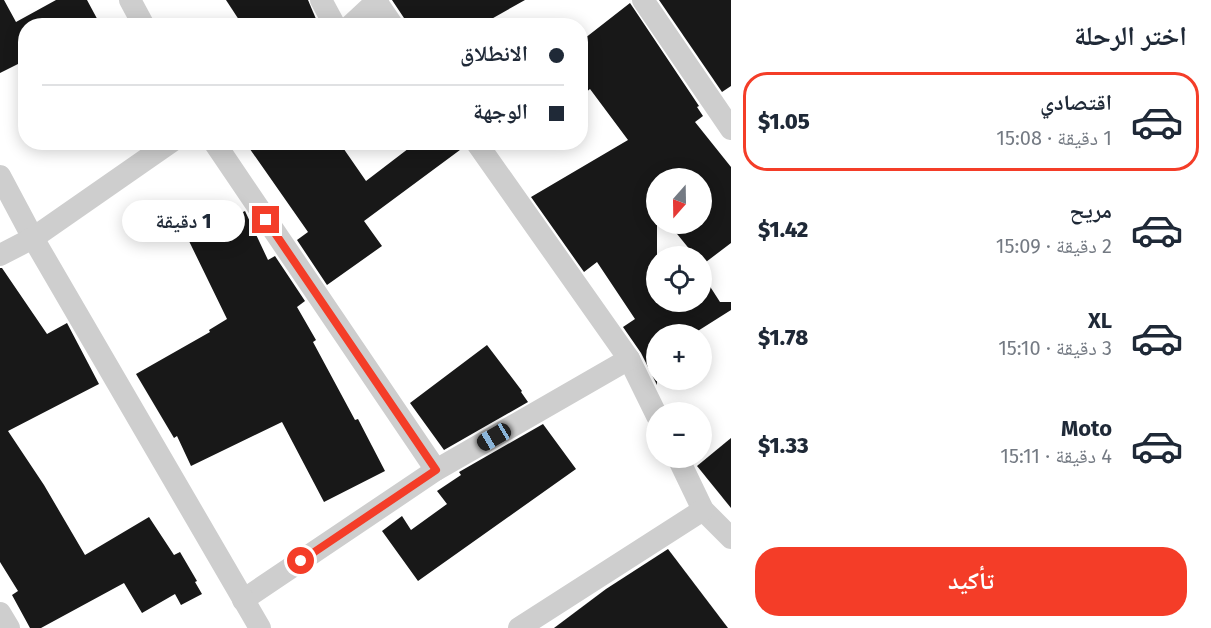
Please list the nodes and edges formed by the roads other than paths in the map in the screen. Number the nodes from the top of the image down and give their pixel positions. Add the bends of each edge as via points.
1 (130, 0) edge
2 (321, 0) edge
3 (643, 0) edge
4 (377, 1) edge
5 (140, 18) edge
6 (331, 18) edge
7 (359, 18) edge
8 (388, 18) edge
9 (731, 129) edge
10 (160, 150) edge
11 (219, 150) edge
12 (482, 150) edge
13 (0, 176) edge
14 (33, 238) junction
15 (0, 255) edge
16 (629, 359) junction
17 (650, 402) edge
18 (683, 468) edge
19 (436, 470) junction
20 (703, 510) junction
21 (731, 538) edge
22 (243, 600) junction
23 (0, 613) edge
24 (9, 628) edge
25 (260, 628) edge
26 (519, 628) edge

1 - 5 street
2 - 6 street
3 - 9 street
4 - 7 street
4 - 8 street
10 - 14 street
11 - 19 street
12 - 16 street
13 - 14 street
14 - 15 street
14 - 22 street
16 - 17 street
16 - 19 street
18 - 20 street
19 - 22 street
20 - 21 street
20 - 26 street
22 - 25 street
23 - 24 street

